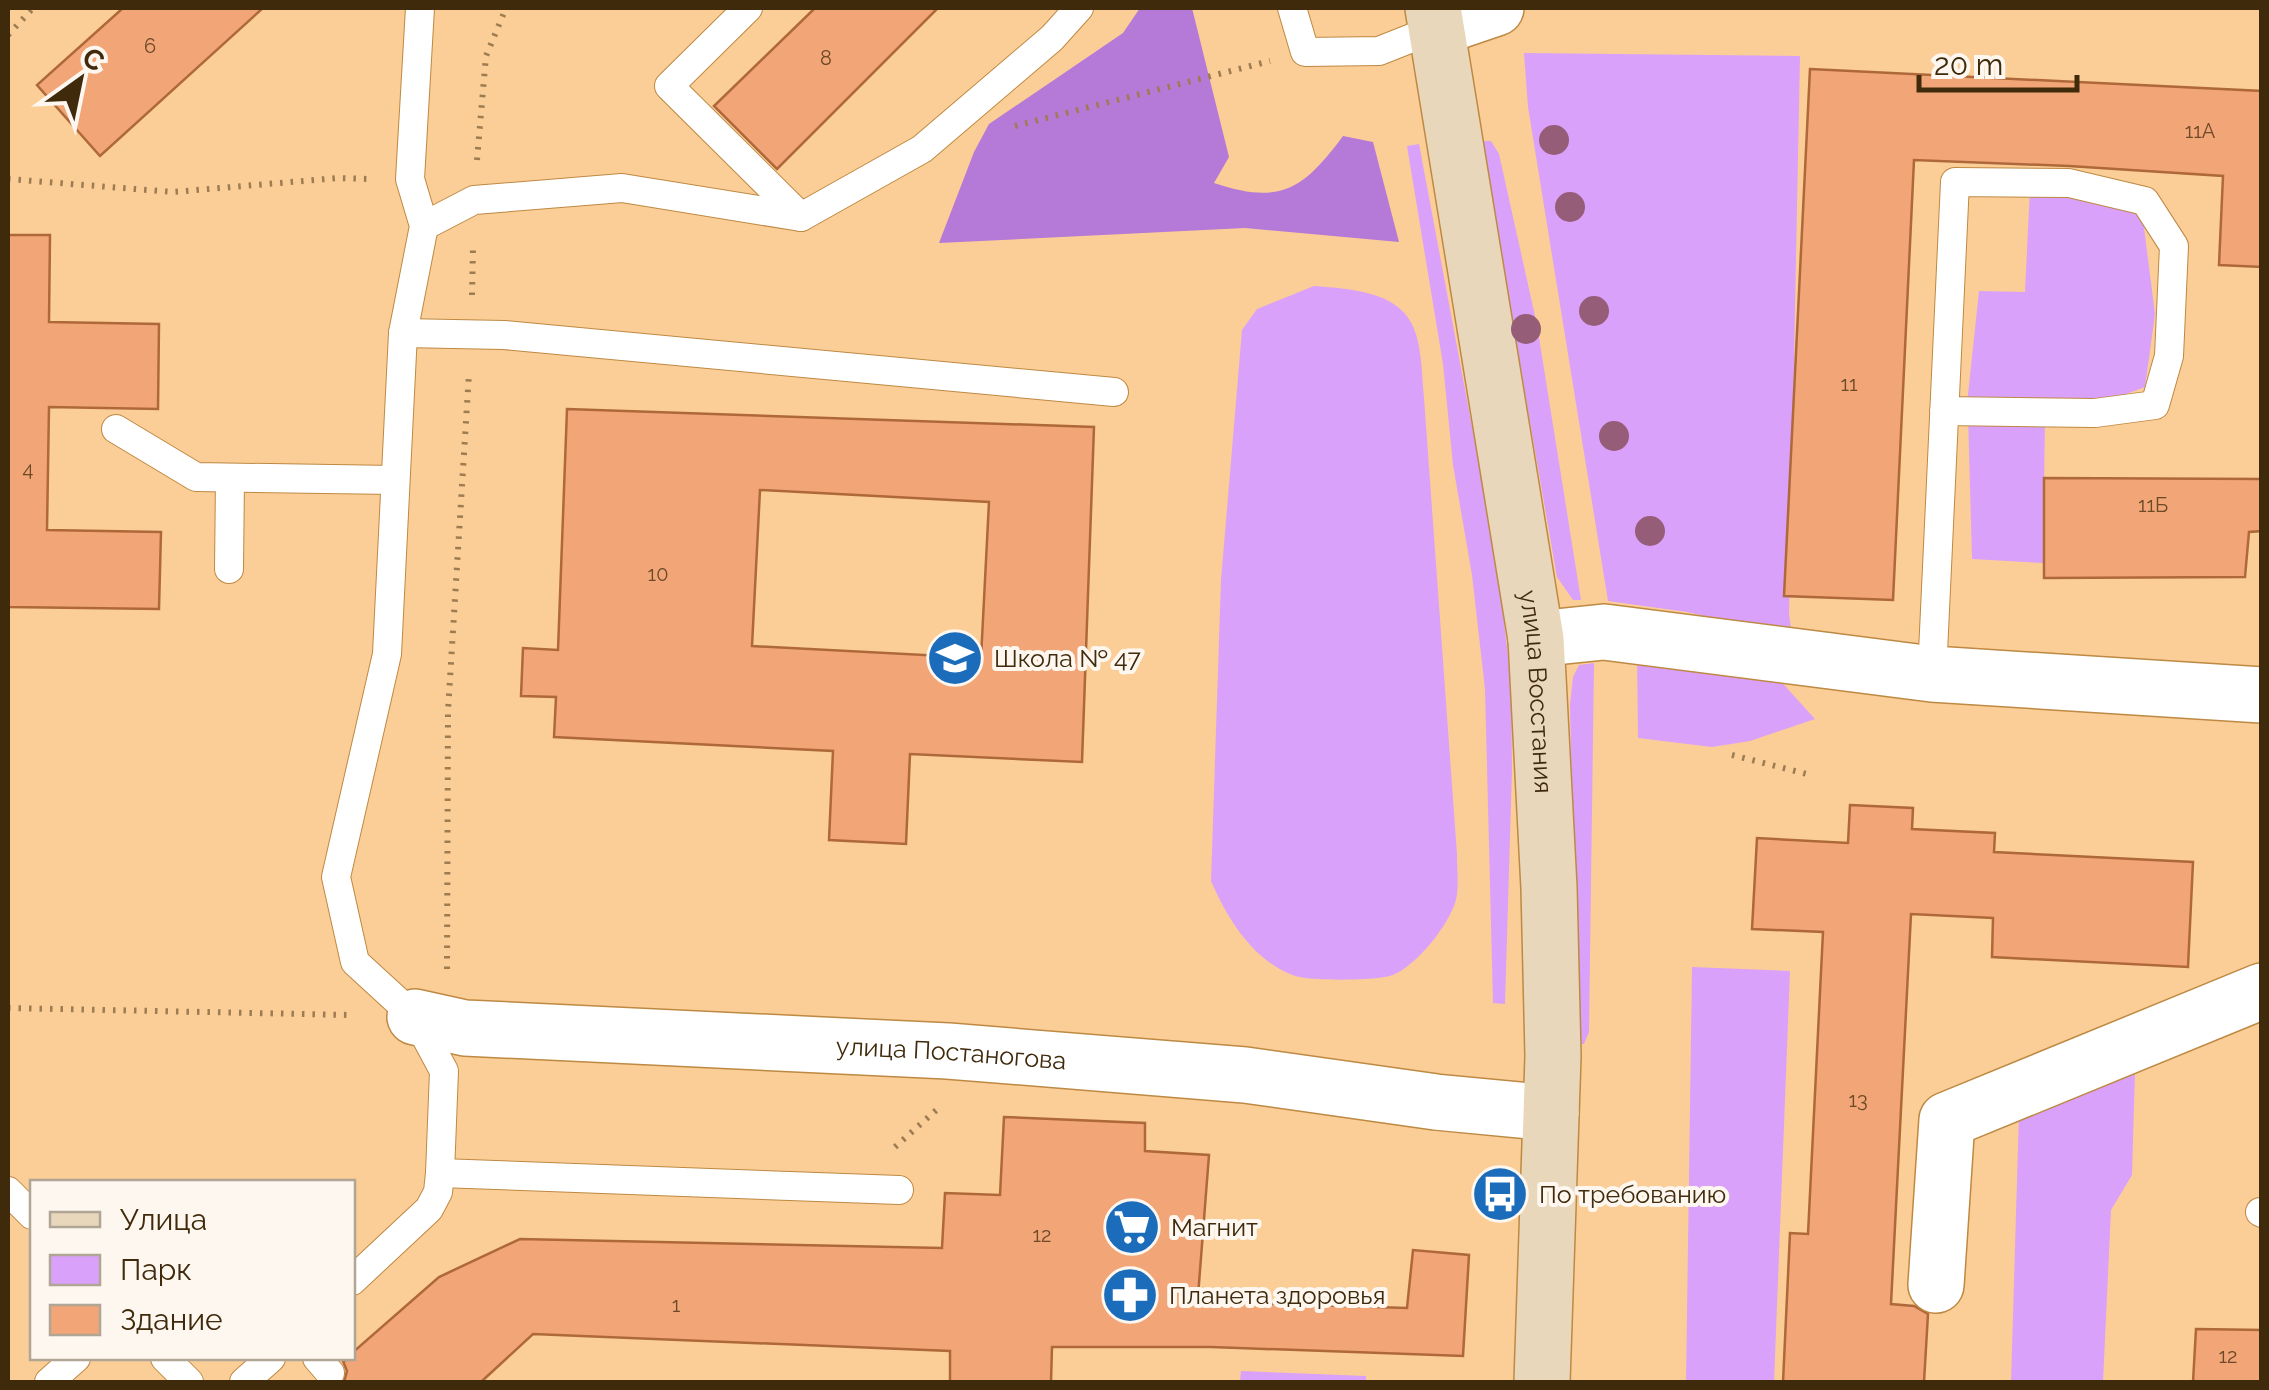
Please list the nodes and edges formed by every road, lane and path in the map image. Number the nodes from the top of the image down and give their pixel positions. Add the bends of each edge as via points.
1 (33, 8) edge
2 (420, 8) edge
3 (506, 8) edge
4 (748, 8) edge
5 (1078, 8) edge
6 (1292, 8) edge
7 (1496, 8) edge
8 (1435, 18) edge
9 (8, 35) edge
10 (1305, 52) junction
11 (922, 149) junction
12 (8, 178) edge
13 (410, 179) junction
14 (474, 200) junction
15 (801, 217) junction
16 (424, 226) junction
17 (402, 332) junction
18 (471, 335) junction
19 (1114, 392) dead end
20 (1944, 411) junction
21 (116, 430) dead end
22 (230, 478) junction
23 (395, 480) junction
24 (229, 569) dead end
25 (1536, 639) junction
26 (1932, 674) junction
27 (2262, 694) edge
28 (1732, 755) dead end
29 (1808, 774) dead end
30 (2262, 992) edge
31 (8, 1008) edge
32 (440, 1022) junction
33 (948, 1051) junction
34 (1552, 1113) junction
35 (440, 1173) junction
36 (850, 1188) junction
37 (898, 1190) dead end
38 (8, 1191) edge
39 (30, 1213) edge
40 (355, 1279) edge
41 (1936, 1285) dead end
42 (74, 1360) edge
43 (167, 1360) edge
44 (269, 1360) edge
45 (49, 1382) edge
46 (188, 1382) edge
47 (244, 1382) edge
48 (1542, 1382) edge

1 - 9 path
2 - 13 lane
3 - 14 path via 486,56
4 - 15 lane via 669,86
5 - 11 lane
6 - 10 lane
7 - 8 street
8 - 10 lane via 1379,51
8 - 25 street, улица Восстания
10 - 11 path
11 - 15 lane
12 - 13 path via 173,192
13 - 16 lane
14 - 15 lane via 622,188
14 - 16 lane
14 - 18 path
16 - 17 lane
17 - 18 lane
17 - 23 lane
18 - 19 lane
18 - 32 path via 448,711 447,968
20 - 20 lane via 2095,413 2154,406 2169,356 2174,246 2144,202 2069,183 1954,182
20 - 26 lane
21 - 22 lane via 196,478
22 - 23 lane
22 - 24 lane
23 - 32 lane via 387,654 336,876 355,962
25 - 26 street via 1604,632
25 - 34 street, улица Восстания
26 - 27 street
28 - 29 path
30 - 41 street via 1948,1120
31 - 32 path
32 - 33 street, улица Постаногова
32 - 35 lane
33 - 34 street, улица Постаногова via 1245,1075
33 - 36 path via 946,1102
34 - 48 street, улица Восстания
35 - 36 lane
35 - 40 lane via 429,1209
36 - 37 lane
38 - 39 lane
42 - 45 lane
43 - 46 lane
44 - 47 lane

